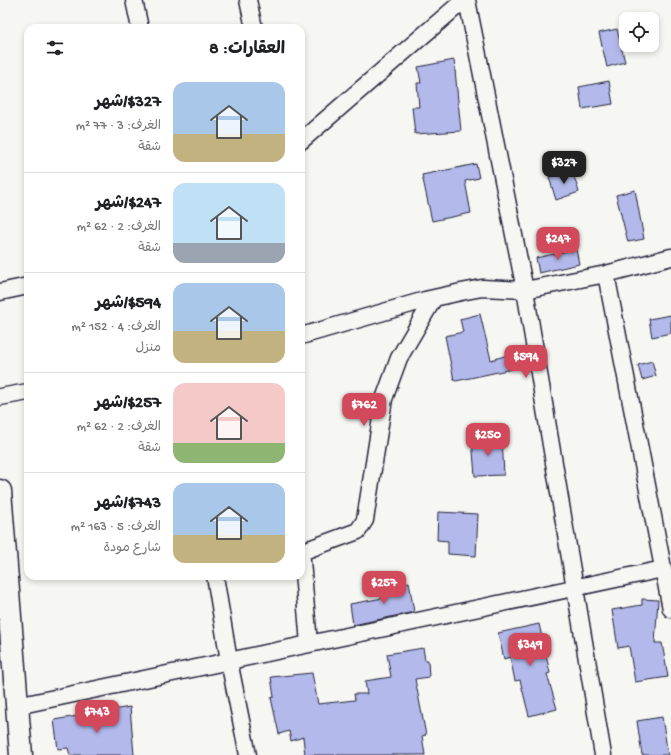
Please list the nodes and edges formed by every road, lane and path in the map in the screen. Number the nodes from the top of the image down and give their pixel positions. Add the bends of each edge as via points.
1 (134, 0) edge
2 (248, 0) edge
3 (466, 0) edge
4 (139, 24) edge
5 (253, 24) edge
6 (305, 138) edge
7 (671, 257) edge
8 (606, 274) junction
9 (24, 287) edge
10 (525, 290) junction
11 (0, 292) edge
12 (434, 298) junction
13 (305, 335) edge
14 (24, 393) edge
15 (0, 397) edge
16 (0, 491) edge
17 (305, 549) edge
18 (663, 569) junction
19 (4, 577) edge
20 (216, 580) edge
21 (304, 580) edge
22 (575, 588) junction
23 (671, 609) edge
24 (309, 644) junction
25 (6, 656) edge
26 (229, 661) junction
27 (17, 706) junction
28 (21, 755) edge
29 (248, 755) edge
30 (604, 755) edge

1 - 4 street
2 - 5 street
3 - 6 street
3 - 10 street
7 - 8 street
8 - 10 street
8 - 18 street
9 - 11 street
10 - 12 street via 482,288
10 - 22 street
12 - 13 street
12 - 17 street via 399,358 384,399 365,520 358,531
14 - 15 street
16 - 19 street
18 - 22 street
18 - 23 street
19 - 25 street
20 - 26 street
21 - 24 street
22 - 24 street
22 - 30 street
24 - 26 street
25 - 27 street
26 - 27 street
26 - 29 street
27 - 28 street

